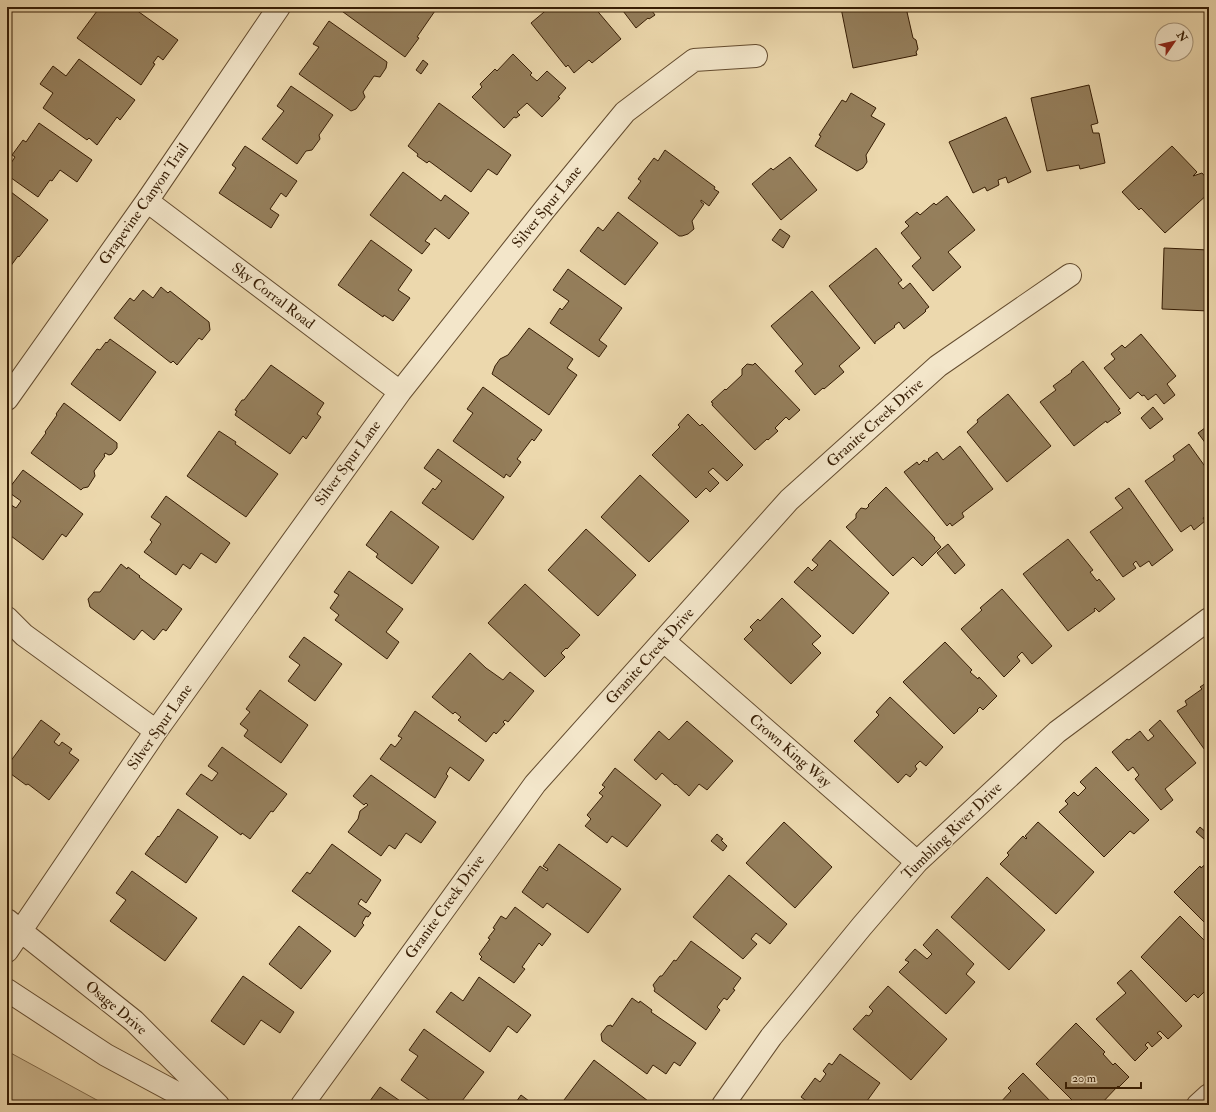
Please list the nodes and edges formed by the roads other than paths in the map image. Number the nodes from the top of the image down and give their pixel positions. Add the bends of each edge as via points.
1 (279, 7) edge
2 (756, 56) dead end
3 (147, 201) junction
4 (1070, 275) dead end
5 (400, 392) junction
6 (7, 399) edge
7 (7, 618) edge
8 (1209, 618) edge
9 (664, 641) junction
10 (156, 731) junction
11 (917, 862) junction
12 (14, 926) edge
13 (7, 951) edge
14 (7, 990) edge
15 (1209, 1095) edge
16 (199, 1105) edge
17 (218, 1105) edge
18 (302, 1105) edge
19 (723, 1105) edge
20 (1198, 1105) edge

1 - 3 street, Grapevine Canyon Trail
2 - 5 street, Silver Spur Lane via 694,60 625,112
3 - 5 street, Sky Corral Road
3 - 6 street, Grapevine Canyon Trail
4 - 9 street, Granite Creek Drive via 938,366 789,500
5 - 10 street, Silver Spur Lane
7 - 10 street via 24,635
8 - 11 street, Tumbling River Drive via 1057,732
9 - 11 street, Crown King Way
9 - 18 street, Granite Creek Drive via 534,784
10 - 12 street, Silver Spur Lane
11 - 19 street, Tumbling River Drive via 771,1037
12 - 13 street, Silver Spur Lane
12 - 17 street, Osage Drive via 134,1021
14 - 16 street via 106,1055
15 - 20 street

